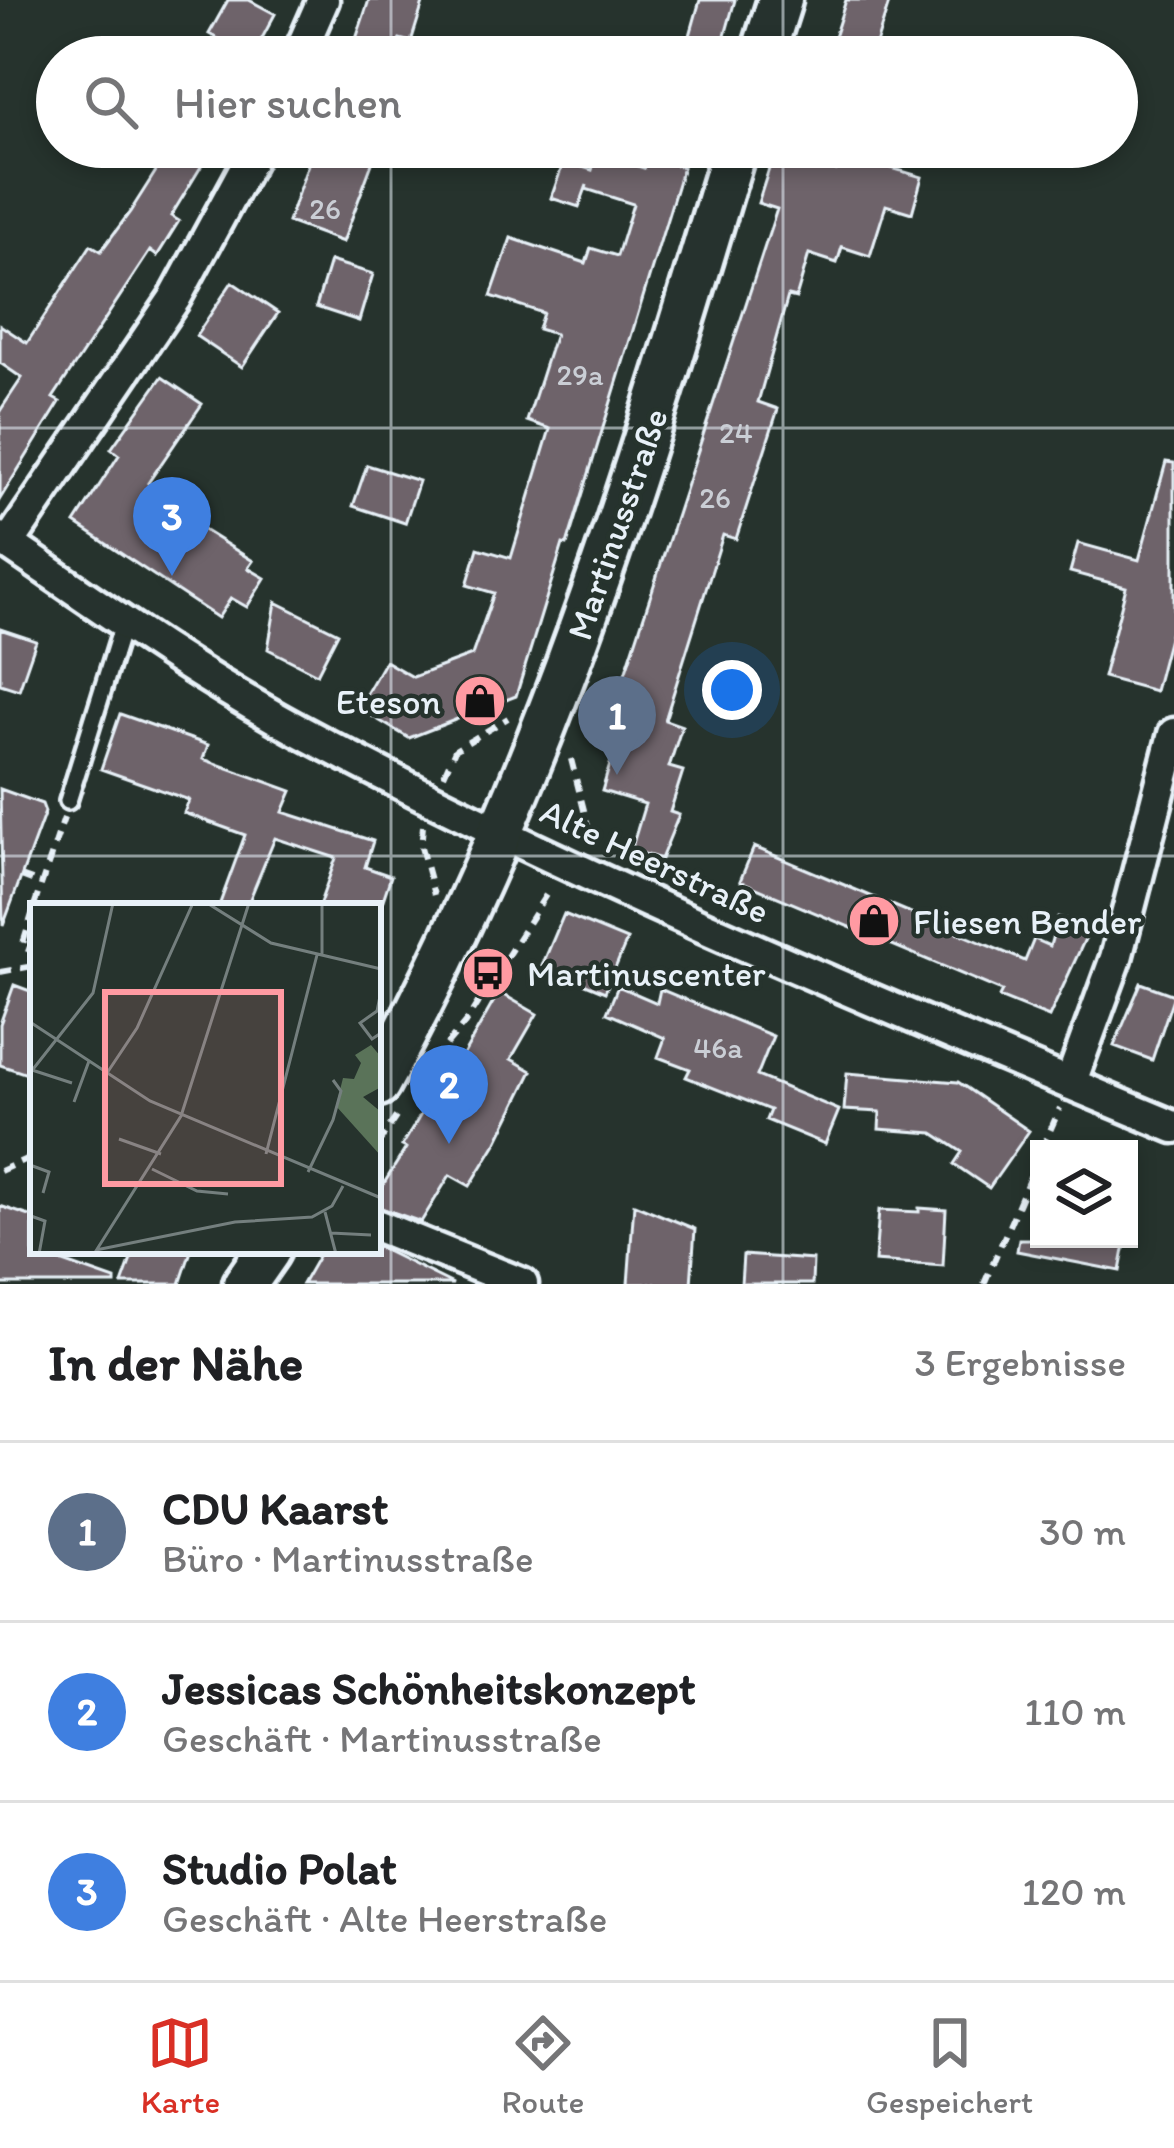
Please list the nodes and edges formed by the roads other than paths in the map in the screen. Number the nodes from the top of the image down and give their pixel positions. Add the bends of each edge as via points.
1 (323, 0) edge
2 (780, 0) edge
3 (307, 36) edge
4 (769, 36) edge
5 (246, 168) edge
6 (729, 168) edge
7 (4, 541) edge
8 (124, 622) junction
9 (1174, 734) edge
10 (68, 801) road end
11 (505, 833) junction
12 (381, 1079) edge
13 (1070, 1084) junction
14 (1174, 1127) edge
15 (381, 1227) edge
16 (266, 1254) edge
17 (245, 1284) edge
18 (522, 1284) edge

1 - 3 street
2 - 4 main road
5 - 7 street via 175,298
6 - 11 main road, Martinusstraße via 653,420
7 - 8 street, Alte Heerstraße
8 - 10 lane
8 - 11 street, Alte Heerstraße via 297,729
9 - 13 street via 1116,958
11 - 12 main road, Martinusstraße
11 - 13 street, Alte Heerstraße via 758,953
13 - 14 street, Alte Heerstraße
15 - 18 street
16 - 17 main road

